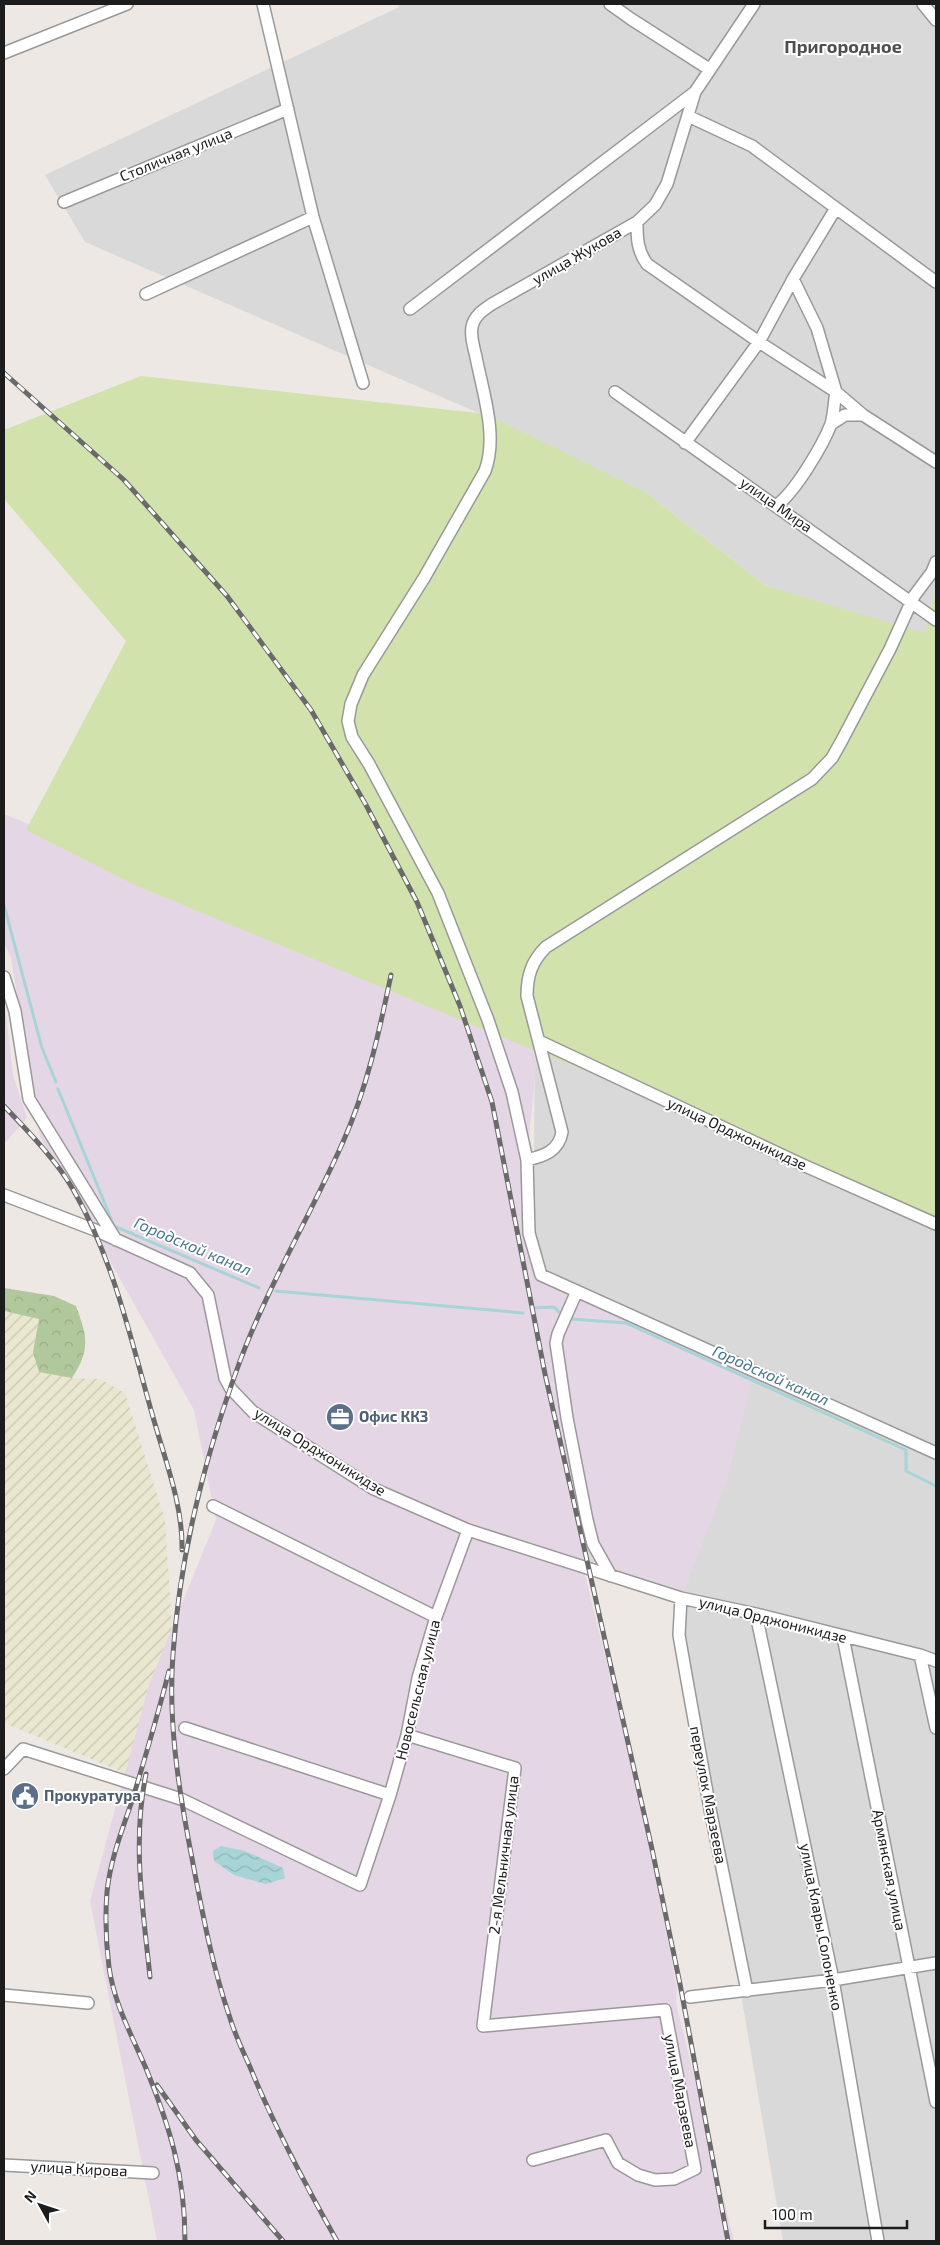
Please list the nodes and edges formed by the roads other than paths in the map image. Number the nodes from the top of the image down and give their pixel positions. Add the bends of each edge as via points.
1 (127, 4) edge
2 (263, 4) edge
3 (610, 4) edge
4 (754, 4) edge
5 (924, 4) edge
6 (936, 19) edge
7 (4, 53) edge
8 (709, 69) junction
9 (695, 92) junction
10 (288, 109) junction
11 (688, 116) junction
12 (64, 202) dead end
13 (836, 208) junction
14 (313, 217) junction
15 (637, 222) junction
16 (793, 279) junction
17 (936, 282) edge
18 (146, 294) dead end
19 (410, 309) dead end
20 (759, 342) junction
21 (363, 383) dead end
22 (615, 392) dead end
23 (836, 392) junction
24 (863, 415) junction
25 (831, 424) junction
26 (684, 443) junction
27 (936, 462) edge
28 (777, 505) junction
29 (936, 562) edge
30 (911, 602) junction
31 (936, 620) edge
32 (4, 977) edge
33 (539, 1041) junction
34 (527, 1160) junction
35 (4, 1195) edge
36 (936, 1224) edge
37 (116, 1240) junction
38 (577, 1291) junction
39 (936, 1453) edge
40 (213, 1506) dead end
41 (468, 1530) junction
42 (611, 1576) junction
43 (681, 1598) junction
44 (756, 1614) junction
45 (436, 1617) junction
46 (843, 1638) junction
47 (920, 1656) junction
48 (936, 1661) edge
49 (186, 1728) dead end
50 (936, 1728) edge
51 (407, 1735) junction
52 (4, 1769) edge
53 (390, 1795) junction
54 (936, 1962) edge
55 (908, 1967) junction
56 (833, 1980) junction
57 (747, 1991) junction
58 (4, 1995) edge
59 (690, 1997) dead end
60 (88, 2003) dead end
61 (483, 2026) joint
62 (936, 2102) edge
63 (533, 2160) dead end
64 (4, 2165) edge
65 (153, 2174) dead end
66 (878, 2241) edge

1 - 7 street
2 - 10 street
3 - 8 street
4 - 8 street, улица Жукова
5 - 6 street
8 - 9 street, улица Жукова
9 - 11 street, улица Жукова
9 - 19 street, улица Жукова
10 - 12 street, Столичная улица
10 - 14 street
11 - 13 street via 752,146
11 - 15 street, улица Жукова via 667,184 654,205
13 - 16 street
13 - 17 street
14 - 18 street
14 - 21 street
15 - 20 street via 637,244 647,264
15 - 34 street, улица Жукова via 492,304 475,318 471,334 486,410 490,459 424,578 363,676 351,704 348,721 352,737 438,893 497,1047 512,1092
16 - 20 street
16 - 23 street via 816,328
20 - 23 street
20 - 26 street
22 - 26 street, улица Мира
23 - 24 street
23 - 25 street
24 - 25 street via 845,415
24 - 27 street
25 - 28 street via 802,478 786,499
26 - 28 street, улица Мира
28 - 30 street, улица Мира
29 - 30 street
30 - 31 street, улица Мира
30 - 33 street via 841,742 832,758 812,779 538,955 527,980 527,996
32 - 37 street via 15,1011 29,1099
33 - 34 street via 562,1132 554,1149 546,1155
33 - 36 street, улица Орджоникидзе
34 - 38 street via 530,1233 541,1275
35 - 37 street, улица Орджоникидзе
37 - 41 street, улица Орджоникидзе via 190,1273 208,1295 225,1378 231,1390 253,1412 374,1489
38 - 39 street
38 - 42 street via 556,1343 587,1520 593,1544
40 - 45 street
41 - 42 street, улица Орджоникидзе
41 - 45 street, Новосельская улица
42 - 43 street, улица Орджоникидзе
43 - 44 street, улица Орджоникидзе
43 - 57 street, переулок Марзеева via 679,1634
44 - 46 street, улица Орджоникидзе
44 - 56 street, улица Клары Солоненко
45 - 51 street, Новосельская улица via 418,1678
46 - 47 street, улица Орджоникидзе
46 - 55 street, Армянская улица
47 - 48 street, улица Орджоникидзе
47 - 50 street
49 - 53 street
51 - 53 street, Новосельская улица
51 - 61 street, 2-я Мельничная улица via 515,1768
52 - 53 street, Новосельская улица via 24,1749 181,1798 360,1885
54 - 55 street
55 - 56 street
55 - 62 street, Армянская улица
56 - 57 street
56 - 66 street, улица Клары Солоненко
57 - 59 street
58 - 60 street
61 - 63 street, улица Марзеева via 665,2010 695,2169 674,2179 655,2180 638,2175 618,2163 606,2140
64 - 65 street, улица Кирова

